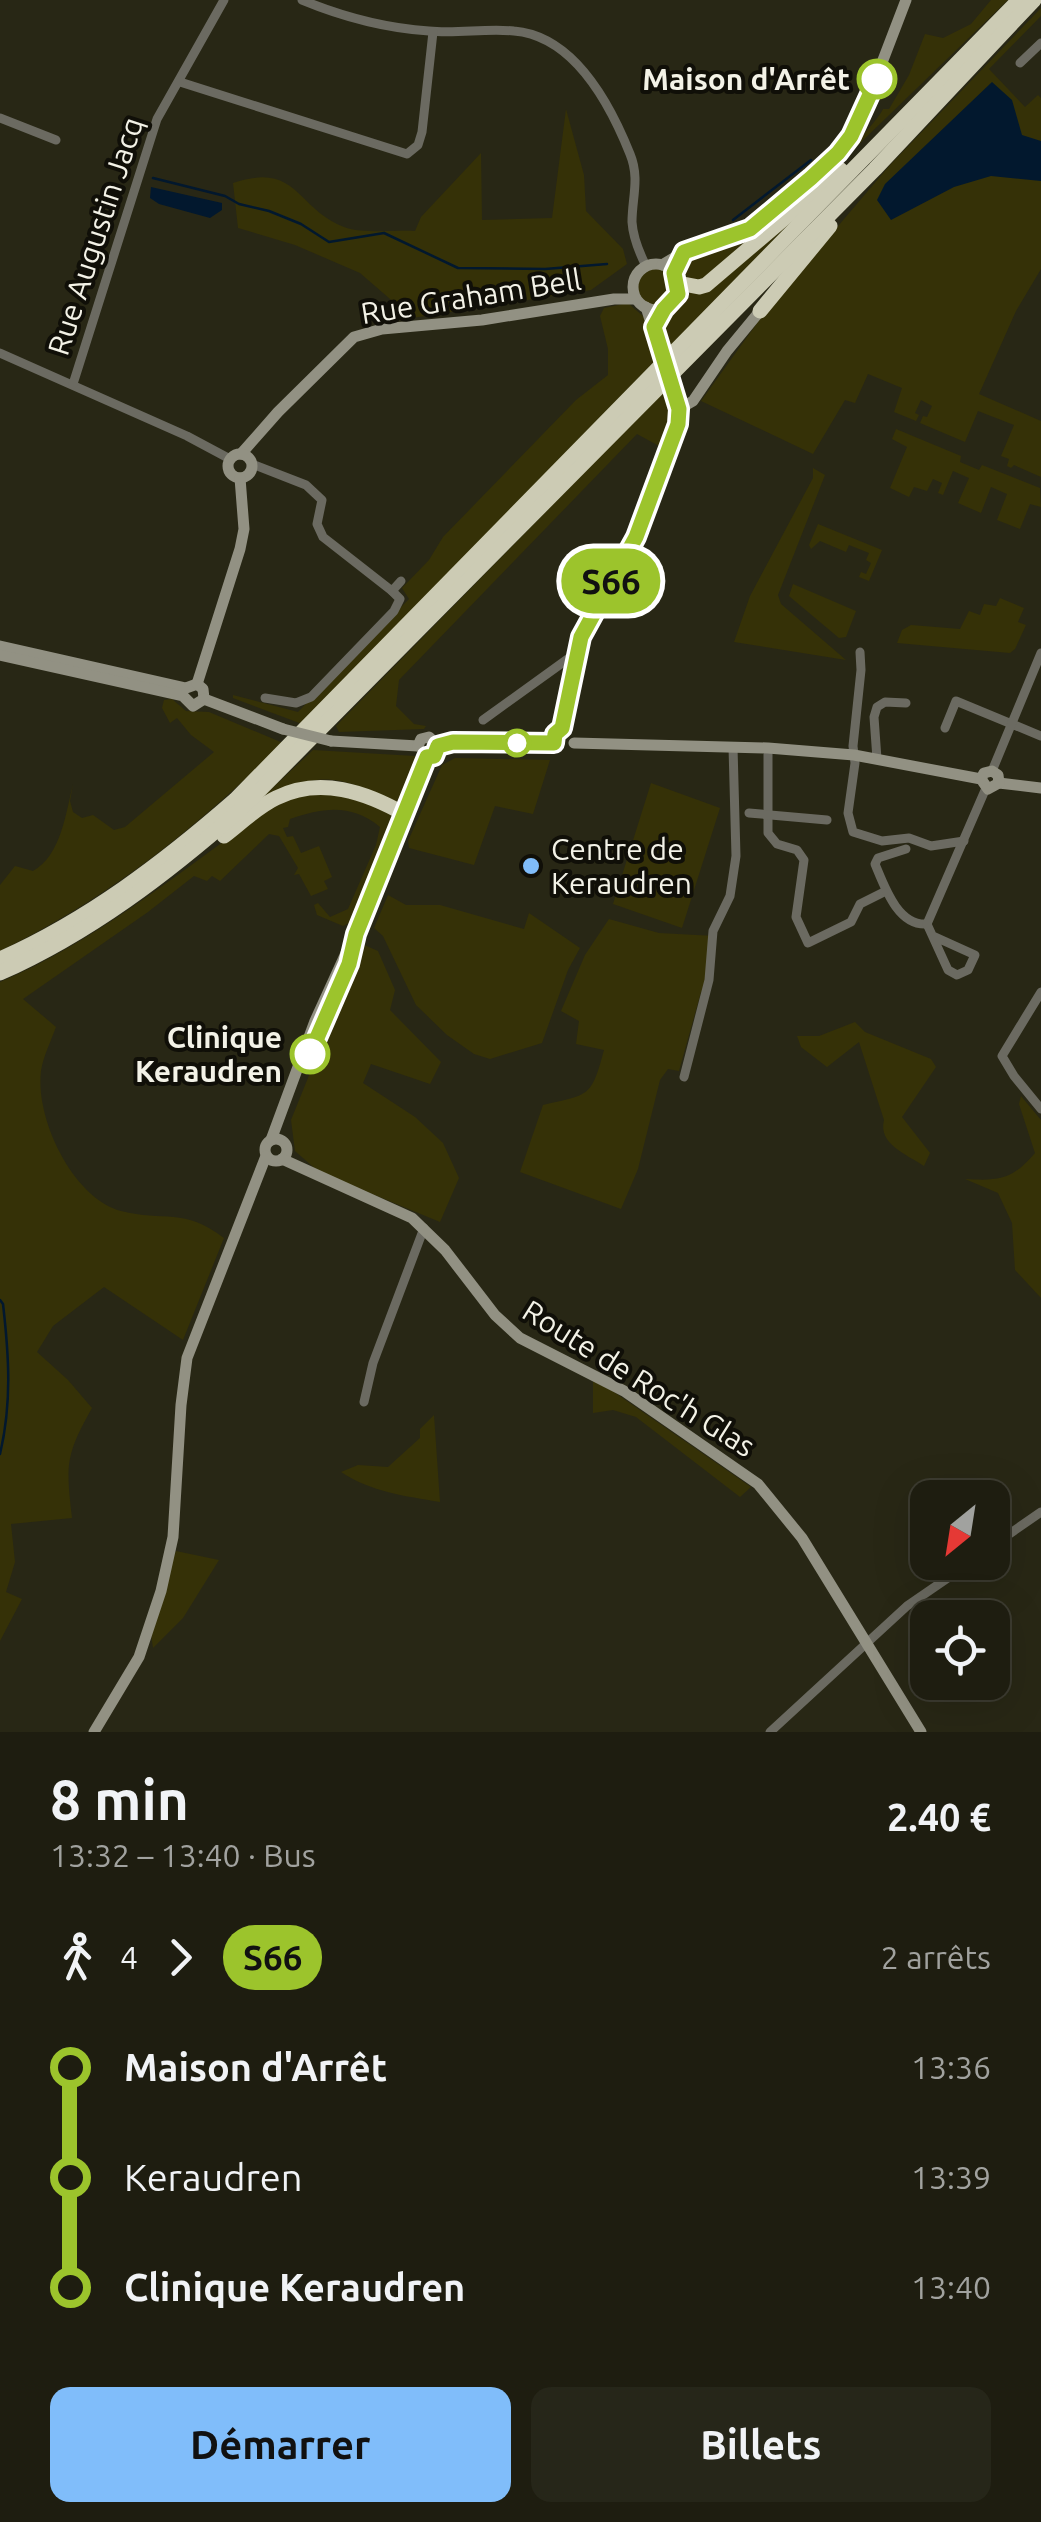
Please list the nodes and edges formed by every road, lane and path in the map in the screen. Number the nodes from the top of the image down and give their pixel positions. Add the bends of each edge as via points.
1 (224, 0) edge
2 (302, 0) edge
3 (906, 0) edge
4 (1019, 0) edge
5 (1034, 0) edge
6 (433, 32) junction
7 (1041, 43) edge
8 (1020, 63) dead end
9 (180, 82) junction
10 (0, 118) edge
11 (56, 140) dead end
12 (880, 144) junction
13 (876, 169) junction
14 (684, 252) junction
15 (662, 264) junction
16 (646, 266) junction
17 (676, 278) junction
18 (638, 297) junction
19 (664, 309) junction
20 (760, 311) joint
21 (654, 327) junction
22 (0, 354) edge
23 (73, 384) junction
24 (679, 409) junction
25 (244, 465) junction
26 (401, 582) dead end
27 (392, 591) junction
28 (0, 646) edge
29 (860, 652) dead end
30 (576, 653) junction
31 (1041, 653) edge
32 (0, 656) edge
33 (189, 690) junction
34 (265, 698) dead end
35 (204, 699) junction
36 (906, 703) dead end
37 (483, 720) dead end
38 (1010, 724) junction
39 (945, 728) dead end
40 (569, 730) junction
41 (1041, 736) edge
42 (554, 743) junction
43 (418, 746) junction
44 (438, 746) junction
45 (733, 747) junction
46 (768, 748) junction
47 (854, 755) junction
48 (427, 757) junction
49 (877, 759) junction
50 (989, 780) junction
51 (1041, 788) edge
52 (768, 813) junction
53 (406, 814) junction
54 (749, 814) dead end
55 (827, 820) dead end
56 (964, 842) junction
57 (906, 848) dead end
58 (886, 891) junction
59 (130, 901) junction
60 (927, 924) junction
61 (933, 936) junction
62 (0, 959) edge
63 (0, 973) edge
64 (1041, 992) edge
65 (684, 1077) dead end
66 (1041, 1109) edge
67 (277, 1150) junction
68 (424, 1228) junction
69 (364, 1402) dead end
70 (1041, 1512) edge
71 (1010, 1534) edge
72 (944, 1580) edge
73 (867, 1644) junction
74 (94, 1732) edge
75 (770, 1732) edge
76 (921, 1732) edge

1 - 9 street, Rue Augustin Jacq
2 - 6 street via 363,21
3 - 14 street via 860,120 838,153 750,229
4 - 12 highway
5 - 13 highway
6 - 9 street via 422,132 408,154
6 - 16 street via 518,31 576,62 631,156 637,182 632,222
7 - 8 street
9 - 23 street, Rue Augustin Jacq via 157,119
10 - 11 street
12 - 17 highway via 857,156 706,285
12 - 62 highway via 235,800 124,889
13 - 20 highway
13 - 59 highway via 292,760
14 - 15 street
14 - 17 street
15 - 16 street
15 - 17 street
16 - 18 street via 637,273
17 - 19 street via 675,299
18 - 19 street
18 - 21 street
18 - 25 street, Rue Graham Bell via 354,337 257,436
19 - 21 street
20 - 24 street
21 - 24 street, bridge
22 - 23 street
23 - 25 street
24 - 30 street via 641,525
25 - 27 street via 319,494 319,532
25 - 33 street, Rue Graham Bell via 240,549
26 - 27 street
27 - 34 street via 400,599 394,611 311,696 296,704
28 - 33 street
29 - 47 street
30 - 37 street
30 - 40 street
31 - 38 street
32 - 33 street
33 - 35 street via 204,689
33 - 35 street via 193,706
35 - 43 street, bridge via 331,741
36 - 49 street via 877,707
38 - 39 street via 956,702
38 - 41 street
38 - 50 street
40 - 42 street via 555,734
40 - 42 street via 570,749
40 - 45 street
42 - 44 street
43 - 44 street via 429,736
43 - 48 street
44 - 48 street
45 - 46 street
45 - 65 street via 736,856
46 - 47 street
46 - 52 street
47 - 49 street
47 - 56 street via 848,813 853,832 931,846
48 - 53 street
49 - 50 street
50 - 51 street
50 - 56 street
52 - 54 street
52 - 55 street
52 - 58 street via 772,840 798,850 804,860 796,917 808,943 851,922 860,904
53 - 59 highway via 334,787 276,798
53 - 67 street via 283,1120
56 - 60 street
57 - 58 street via 878,858
58 - 60 street via 907,921
59 - 63 highway
60 - 61 street
61 - 61 street via 948,970 968,970 975,955
64 - 66 street via 1002,1056
67 - 68 street, Route de Roc'h Glas
67 - 74 street via 256,1182 187,1358 173,1538 161,1591 139,1658
68 - 69 street
68 - 73 street, Route de Roc'h Glas via 520,1338 624,1390 758,1484 802,1538
70 - 71 street
72 - 73 street
73 - 75 street
73 - 76 street, Route de Roc'h Glas

